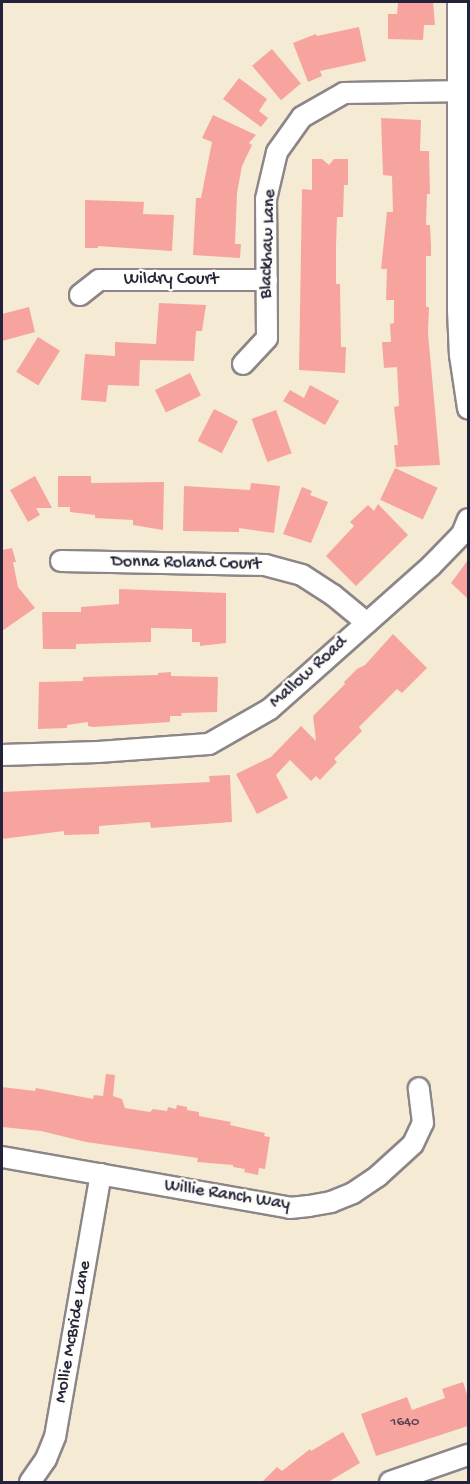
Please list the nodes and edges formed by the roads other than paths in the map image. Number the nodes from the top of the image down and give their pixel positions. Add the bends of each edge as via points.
1 (458, 2) edge
2 (463, 91) edge
3 (267, 280) junction
4 (80, 295) dead end
5 (243, 364) dead end
6 (468, 408) edge
7 (468, 519) edge
8 (61, 561) dead end
9 (366, 622) junction
10 (2, 754) edge
11 (419, 1088) dead end
12 (2, 1157) edge
13 (101, 1174) junction
14 (468, 1455) edge
15 (30, 1482) edge
16 (390, 1482) edge

1 - 2 street
2 - 3 street, Blackhaw Lane via 344,93 302,117 277,153 266,199
2 - 6 street via 458,310
3 - 4 street, Wildry Court via 99,280
3 - 5 street, Blackhaw Lane via 267,338
7 - 9 street, Mallow Road via 462,534 431,566
8 - 9 street, Donna Roland Court via 265,564 302,575
9 - 10 street, Mallow Road via 270,709 209,744
11 - 13 street, Willie Ranch Way via 423,1123 413,1144 378,1176 331,1202 290,1208
12 - 13 street, Willie Ranch Way
13 - 15 street, Mollie McBride Lane via 56,1437
14 - 16 street

